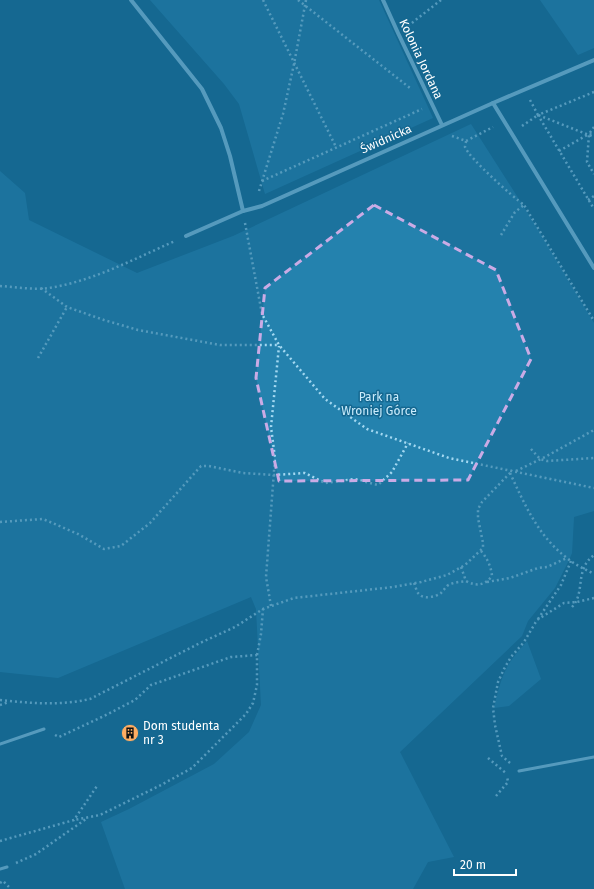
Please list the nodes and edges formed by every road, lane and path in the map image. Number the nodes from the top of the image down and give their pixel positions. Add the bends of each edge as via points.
1 (131, 0) edge
2 (264, 0) edge
3 (298, 0) edge
4 (306, 0) edge
5 (383, 0) edge
6 (441, 0) edge
7 (306, 6) junction
8 (398, 33) junction
9 (594, 60) edge
10 (294, 64) junction
11 (594, 92) edge
12 (493, 102) junction
13 (431, 105) junction
14 (538, 115) junction
15 (442, 125) junction
16 (495, 126) dead end
17 (520, 127) dead end
18 (594, 127) edge
19 (589, 134) junction
20 (452, 136) dead end
21 (594, 136) edge
22 (466, 141) junction
23 (336, 147) junction
24 (559, 152) junction
25 (594, 174) edge
26 (262, 181) junction
27 (259, 190) dead end
28 (594, 196) edge
29 (588, 200) junction
30 (524, 205) junction
31 (594, 209) edge
32 (243, 210) junction
33 (501, 235) dead end
34 (186, 236) joint
35 (594, 268) edge
36 (0, 286) edge
37 (41, 288) junction
38 (67, 307) junction
39 (594, 321) edge
40 (279, 345) junction
41 (38, 358) dead end
42 (594, 430) edge
43 (408, 444) junction
44 (531, 450) dead end
45 (594, 458) edge
46 (540, 459) junction
47 (516, 471) junction
48 (511, 472) junction
49 (274, 475) junction
50 (594, 488) edge
51 (0, 522) edge
52 (481, 551) junction
53 (594, 555) edge
54 (567, 558) junction
55 (571, 560) junction
56 (462, 567) junction
57 (583, 567) junction
58 (594, 574) edge
59 (466, 581) junction
60 (487, 582) junction
61 (414, 583) junction
62 (594, 598) edge
63 (577, 602) junction
64 (271, 606) junction
65 (572, 607) dead end
66 (263, 609) junction
67 (537, 620) junction
68 (257, 655) junction
69 (0, 700) edge
70 (11, 701) junction
71 (0, 705) edge
72 (44, 730) joint
73 (0, 744) edge
74 (594, 757) edge
75 (488, 758) dead end
76 (519, 771) junction
77 (507, 774) junction
78 (97, 786) dead end
79 (496, 796) dead end
80 (88, 818) junction
81 (74, 820) junction
82 (0, 841) edge
83 (7, 867) junction
84 (0, 869) edge
85 (1, 882) edge
86 (10, 889) edge

1 - 32 street via 202,89 221,128
2 - 10 path
3 - 7 path
4 - 7 path
5 - 8 street, Kolonia Jordana
6 - 8 path
7 - 10 path
7 - 13 path
8 - 13 street, Kolonia Jordana
9 - 12 street, Świdnicka
10 - 23 path
10 - 26 path via 283,114
11 - 14 path
12 - 15 street, Świdnicka
12 - 35 street
13 - 15 street, Kolonia Jordana
13 - 23 path
14 - 17 path
14 - 19 path
14 - 24 path
15 - 32 street, Świdnicka via 262,206
16 - 22 path
18 - 19 path
19 - 21 path
19 - 24 path
19 - 25 path via 587,162
20 - 22 path
22 - 30 path via 466,147 476,162
23 - 26 path
24 - 29 path
26 - 27 path
28 - 29 path
29 - 31 path
30 - 33 path via 516,212
30 - 39 path
32 - 34 street, Świdnicka
32 - 40 path via 262,314
34 - 37 path via 100,274
36 - 37 path
37 - 38 path
38 - 40 path via 138,330 220,345
38 - 41 path
40 - 43 path via 325,399 367,429
40 - 49 path via 271,428 275,458
42 - 46 path
43 - 48 path via 449,458
43 - 49 path via 392,472 378,485 355,479 325,483 305,473
44 - 46 path
45 - 46 path via 556,461
46 - 47 path
47 - 48 path
47 - 50 path
48 - 52 path via 478,509 483,544
48 - 54 path via 527,511 536,525 548,541
49 - 51 path via 201,466 150,523 121,546 104,549 43,519
49 - 64 path via 266,577
52 - 56 path
52 - 60 path via 492,569 492,576
53 - 57 path
54 - 55 path
54 - 60 path via 510,578
55 - 57 path
55 - 67 path via 561,585
56 - 59 path
56 - 61 path via 446,575
57 - 58 path
57 - 63 path
59 - 60 path via 473,585
59 - 61 path via 453,583 440,594 431,597 420,595
61 - 64 path via 294,598
62 - 63 path
63 - 65 path
63 - 67 path via 564,603
64 - 66 path
66 - 68 path
66 - 70 path via 234,627 90,699 52,704
67 - 76 path via 504,669 498,682 493,708 502,756
68 - 72 path via 231,657 150,685 136,700 59,737
68 - 80 path via 258,685 253,702 246,714 192,768 100,815
69 - 70 path
70 - 71 path
72 - 73 lane
74 - 76 lane
75 - 77 path
76 - 77 path
77 - 79 path via 508,782
78 - 81 path
80 - 81 path
80 - 83 path via 36,854
81 - 82 path
83 - 84 lane
83 - 85 path
85 - 86 path

